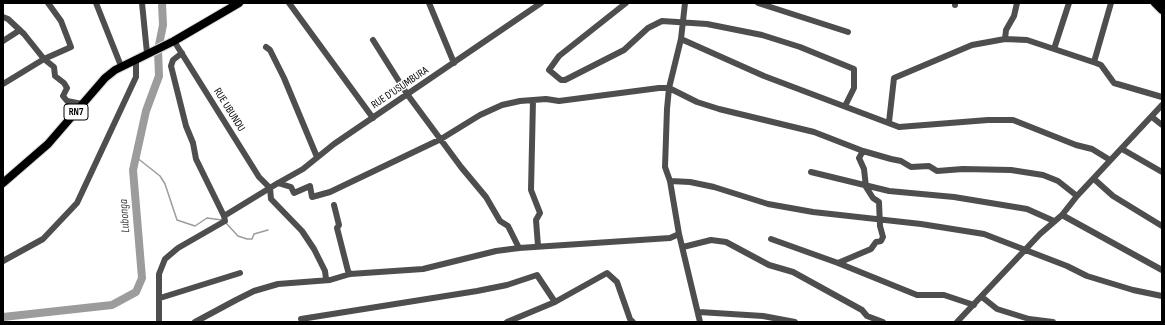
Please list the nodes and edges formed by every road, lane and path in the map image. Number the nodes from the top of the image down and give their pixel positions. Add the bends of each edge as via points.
1 (48, 3) edge
2 (96, 3) edge
3 (142, 3) edge
4 (239, 3) edge
5 (289, 3) edge
6 (429, 3) edge
7 (541, 3) edge
8 (626, 3) edge
9 (685, 3) edge
10 (758, 3) edge
11 (1017, 3) edge
12 (1069, 3) edge
13 (1111, 3) edge
14 (1154, 3) edge
15 (1162, 10) edge
16 (3, 17) edge
17 (683, 23) junction
18 (20, 30) junction
19 (848, 32) dead end
20 (681, 39) junction
21 (1005, 39) junction
22 (373, 40) dead end
23 (3, 41) edge
24 (174, 41) junction
25 (266, 47) dead end
26 (1054, 50) junction
27 (151, 52) junction
28 (182, 54) junction
29 (44, 58) junction
30 (136, 58) junction
31 (1094, 62) junction
32 (454, 63) junction
33 (121, 66) junction
34 (3, 84) edge
35 (669, 88) junction
36 (408, 94) junction
37 (1162, 97) edge
38 (533, 100) junction
39 (82, 104) junction
40 (1162, 105) edge
41 (844, 106) junction
42 (1152, 117) junction
43 (373, 118) junction
44 (889, 122) junction
45 (1162, 125) edge
46 (441, 139) junction
47 (1122, 149) junction
48 (863, 151) junction
49 (318, 157) junction
50 (1110, 160) junction
51 (811, 172) dead end
52 (1162, 172) edge
53 (1094, 179) junction
54 (670, 181) junction
55 (3, 183) edge
56 (278, 183) junction
57 (866, 187) junction
58 (270, 188) junction
59 (1077, 196) junction
60 (334, 205) dead end
61 (1062, 215) junction
62 (224, 216) junction
63 (880, 219) junction
64 (1054, 220) junction
65 (1162, 226) edge
66 (679, 234) junction
67 (770, 240) dead end
68 (538, 246) junction
69 (682, 247) junction
70 (519, 248) junction
71 (1026, 249) junction
72 (3, 261) edge
73 (838, 263) junction
74 (1162, 270) edge
75 (240, 273) dead end
76 (350, 274) junction
77 (326, 279) junction
78 (1162, 296) edge
79 (982, 297) junction
80 (160, 298) junction
81 (555, 302) junction
82 (974, 305) junction
83 (699, 312) junction
84 (301, 319) dead end
85 (160, 322) edge
86 (195, 322) edge
87 (507, 322) edge
88 (633, 322) edge
89 (700, 322) edge
90 (795, 322) edge
91 (883, 322) edge
92 (957, 322) edge
93 (1053, 322) edge

1 - 29 street via 61,21 71,47
2 - 33 street
3 - 27 street
4 - 24 main road, RN7
5 - 43 street
6 - 32 street
7 - 32 street, RUE D'USUMBURA
8 - 17 street via 559,56 549,70 561,80 565,80 624,50 655,23
9 - 17 street
10 - 19 street
11 - 21 street
12 - 26 street
13 - 31 street
14 - 15 main road
16 - 18 street
17 - 20 street
17 - 41 street via 707,24 762,35 854,69 854,88
18 - 23 street
18 - 29 street
20 - 35 street
20 - 41 street via 764,76
21 - 26 street via 1022,39
21 - 44 street via 972,45 894,78
22 - 36 street
24 - 27 main road, RN7
24 - 28 street, RUE UBUNDU
25 - 49 street via 284,78
26 - 31 street
27 - 30 main road, RN7
28 - 58 street, RUE UBUNDU via 259,177
28 - 62 street via 173,60 171,66 182,111 196,159
29 - 34 street
29 - 39 street via 54,67 55,76 67,88 63,96 67,102
30 - 33 main road, RN7
30 - 72 street via 136,76 78,203 43,239
31 - 37 street via 1101,65 1114,83
32 - 36 street, RUE D'USUMBURA
33 - 39 main road, RN7 via 105,78
35 - 38 street via 625,91 559,101
35 - 48 street via 697,102 814,132
35 - 54 street via 665,167
36 - 43 street, RUE D'USUMBURA
36 - 46 street
38 - 46 street via 502,105
38 - 68 street via 531,190 540,214 536,220
39 - 55 main road, RN7 via 37,155
40 - 42 street
41 - 44 street
42 - 45 street
42 - 47 street
43 - 49 street, RUE D'USUMBURA
44 - 50 street via 899,126 1013,120 1092,149
46 - 56 street via 330,192 312,197 310,186 294,192 291,187
46 - 70 street via 486,197 500,221 508,226
47 - 50 street
47 - 52 street
48 - 57 street via 859,158 864,169
48 - 59 street via 901,160 911,166 929,166 937,171 1011,170 1043,176 1058,182
49 - 56 street, RUE D'USUMBURA via 303,170
50 - 53 street
51 - 57 street
53 - 59 street
53 - 65 street via 1112,196
54 - 63 street via 714,187 768,204
54 - 66 street
56 - 58 street, RUE D'USUMBURA
57 - 63 street via 879,202
57 - 64 street via 999,204 1027,209
58 - 62 street, RUE D'USUMBURA
58 - 77 street, RUE UBUNDU via 271,198 302,231 314,249 325,271
59 - 61 street
60 - 76 street via 339,225 337,228
61 - 64 street
61 - 74 street
62 - 80 street, RUE D'USUMBURA via 225,222 178,248 165,259 159,271
63 - 71 street via 984,234
63 - 73 street via 883,238 881,241 876,242 871,249
64 - 71 street
66 - 68 street via 670,238
66 - 69 street
67 - 73 street
68 - 70 street
69 - 83 street
69 - 91 street via 711,240 726,242 769,265 793,272 862,310 868,316
70 - 76 street via 423,269
71 - 78 street via 1086,276
71 - 79 street
73 - 82 street via 917,295 944,295
75 - 80 street
76 - 77 street
77 - 86 street via 265,287
79 - 82 street
79 - 93 street via 997,309 1029,319
80 - 85 street
81 - 84 street via 537,275 508,285 477,291
81 - 87 street
81 - 88 street via 607,273 617,282
82 - 92 street
83 - 89 street
83 - 90 street via 764,316

